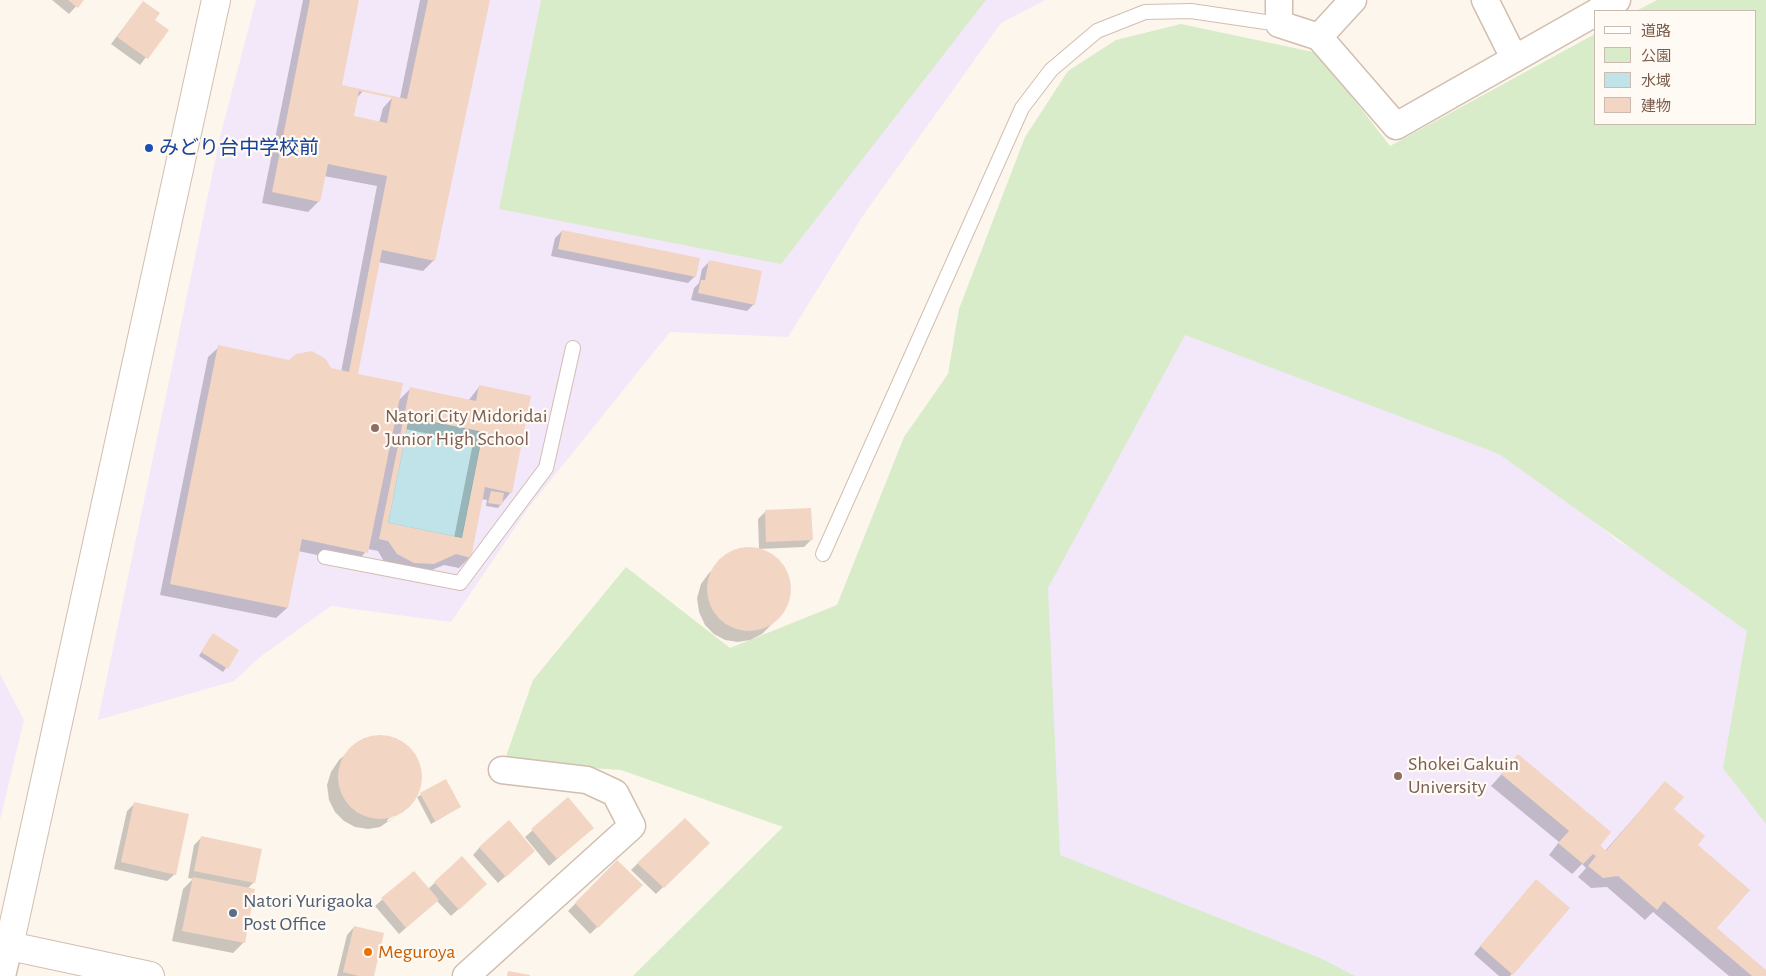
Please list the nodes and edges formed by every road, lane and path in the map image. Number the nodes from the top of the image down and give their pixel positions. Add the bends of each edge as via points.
1 (216, 0) edge
2 (1352, 0) edge
3 (1485, 0) edge
4 (1618, 0) edge
5 (1600, 10) edge
6 (1279, 12) edge
7 (1594, 13) edge
8 (1319, 37) junction
9 (1514, 58) junction
10 (573, 348) dead end
11 (823, 554) dead end
12 (325, 557) dead end
13 (502, 770) dead end
14 (5, 945) edge
15 (2, 976) edge
16 (150, 976) edge
17 (466, 976) edge

1 - 14 street
2 - 8 street
3 - 9 street
4 - 5 street
6 - 8 street
6 - 11 lane via 1145,12 1097,31 1051,70 1022,108
7 - 9 street
8 - 9 street via 1396,126
10 - 12 lane via 546,468 460,583
13 - 17 street via 587,780 615,793 632,826
14 - 15 street
14 - 16 street

